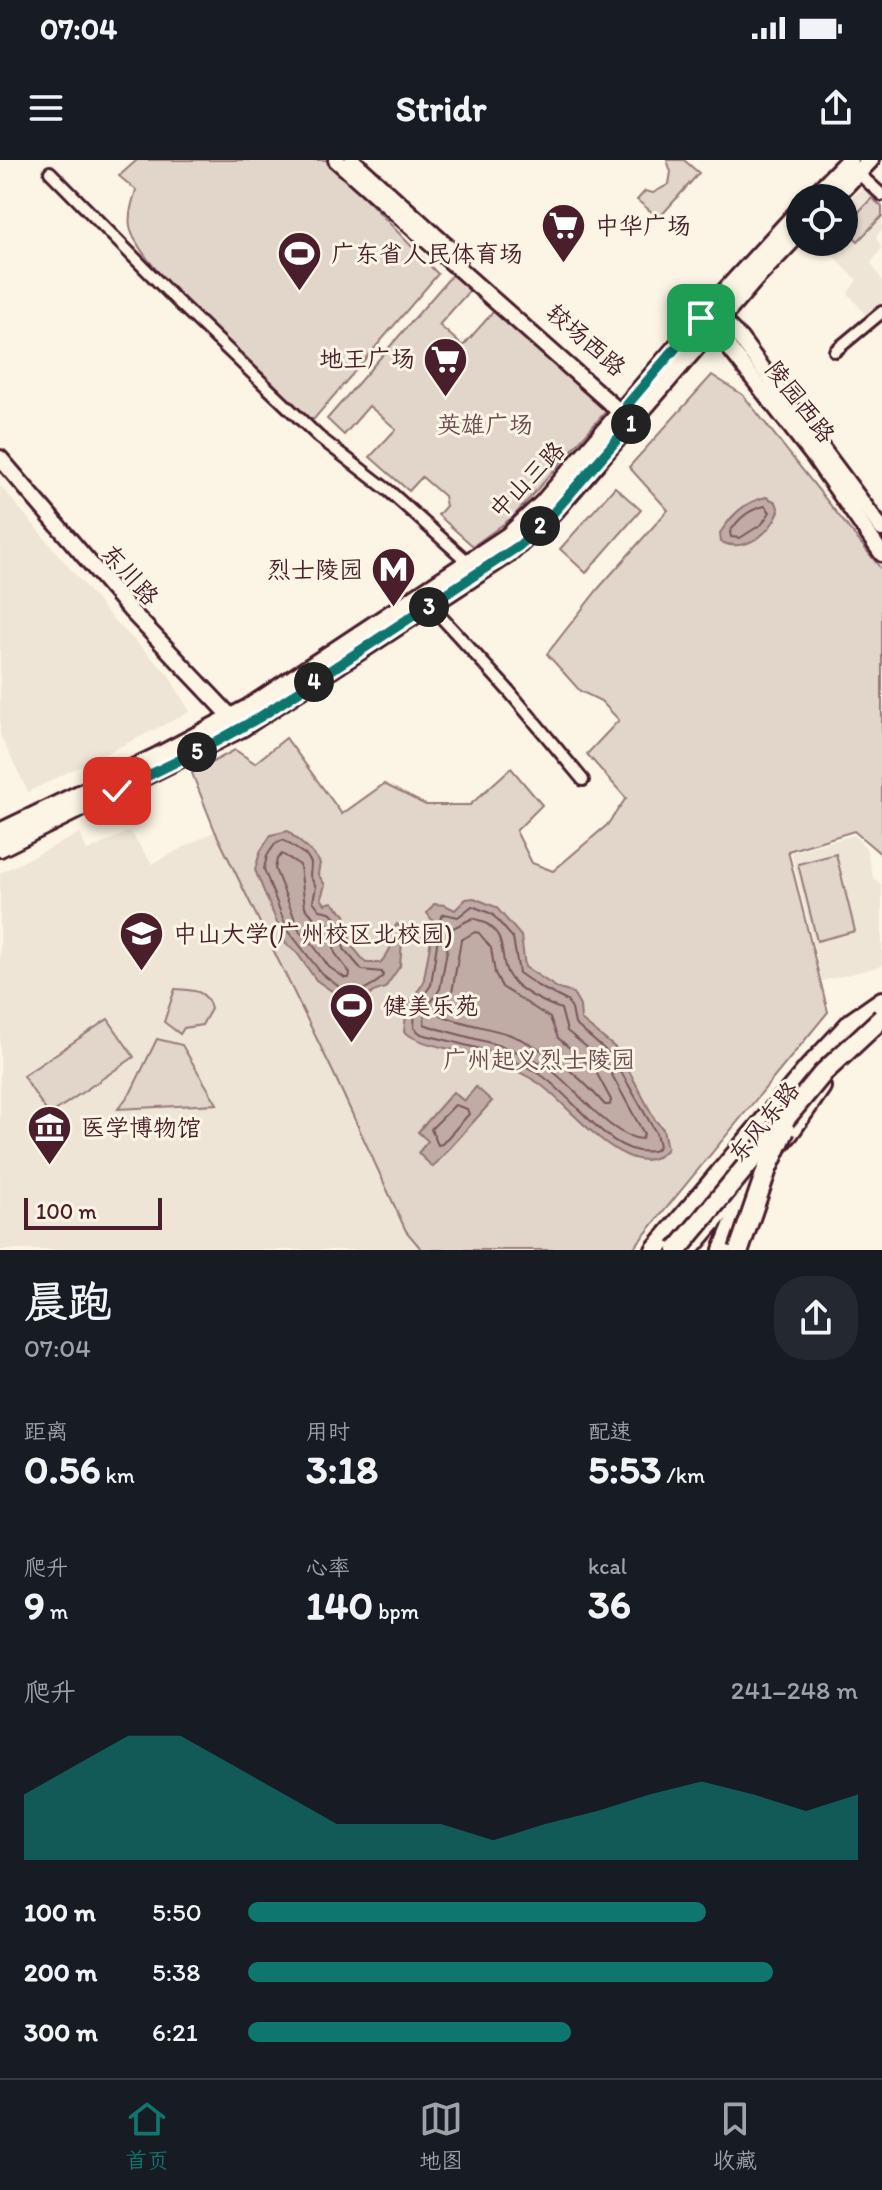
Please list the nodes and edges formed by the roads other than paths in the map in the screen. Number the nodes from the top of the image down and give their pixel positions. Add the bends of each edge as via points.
1 (336, 160) edge
2 (352, 160) edge
3 (870, 160) edge
4 (853, 166) edge
5 (50, 172) dead end
6 (830, 184) edge
7 (842, 184) edge
8 (882, 195) edge
9 (786, 228) edge
10 (786, 246) edge
11 (882, 312) edge
12 (714, 319) junction
13 (835, 351) dead end
14 (627, 412) junction
15 (0, 458) edge
16 (882, 529) edge
17 (882, 554) edge
18 (469, 563) junction
19 (431, 606) junction
20 (237, 723) junction
21 (583, 780) dead end
22 (0, 832) edge
23 (0, 848) edge
24 (881, 1003) edge
25 (882, 1029) edge
26 (795, 1084) junction
27 (797, 1106) junction
28 (790, 1133) junction
29 (729, 1161) junction
30 (753, 1175) junction
31 (655, 1250) edge
32 (677, 1250) edge
33 (689, 1250) edge
34 (722, 1250) edge
35 (739, 1250) edge
36 (747, 1250) edge

1 - 14 street, 较场西路
2 - 14 street, 较场西路
3 - 4 main road
4 - 6 main road
4 - 7 main road
4 - 8 street
5 - 18 street via 319,437
9 - 12 main road, 中山三路
10 - 12 main road, 中山三路
11 - 13 street
12 - 14 main road, 中山三路
12 - 16 street, 陵园西路 via 740,338
12 - 17 street, 陵园西路
14 - 18 main road, 中山三路 via 526,520
14 - 19 main road, 中山三路 via 531,535
15 - 20 street, 东川路 via 131,611
18 - 20 main road, 中山三路
19 - 20 main road, 中山三路
19 - 21 street
20 - 22 main road
20 - 23 main road
24 - 26 highway, 东风东路 via 852,1022
24 - 27 highway, bridge
24 - 29 highway, 东风东路 via 859,1005 832,1029
25 - 28 main road, 东风东路 via 836,1071
26 - 29 highway, 东风东路
26 - 30 main road
27 - 32 highway, bridge
27 - 35 highway, bridge via 767,1169
28 - 30 main road, 东风东路
28 - 36 main road
29 - 31 highway, 东风东路
30 - 33 main road, 东风东路
30 - 34 main road

